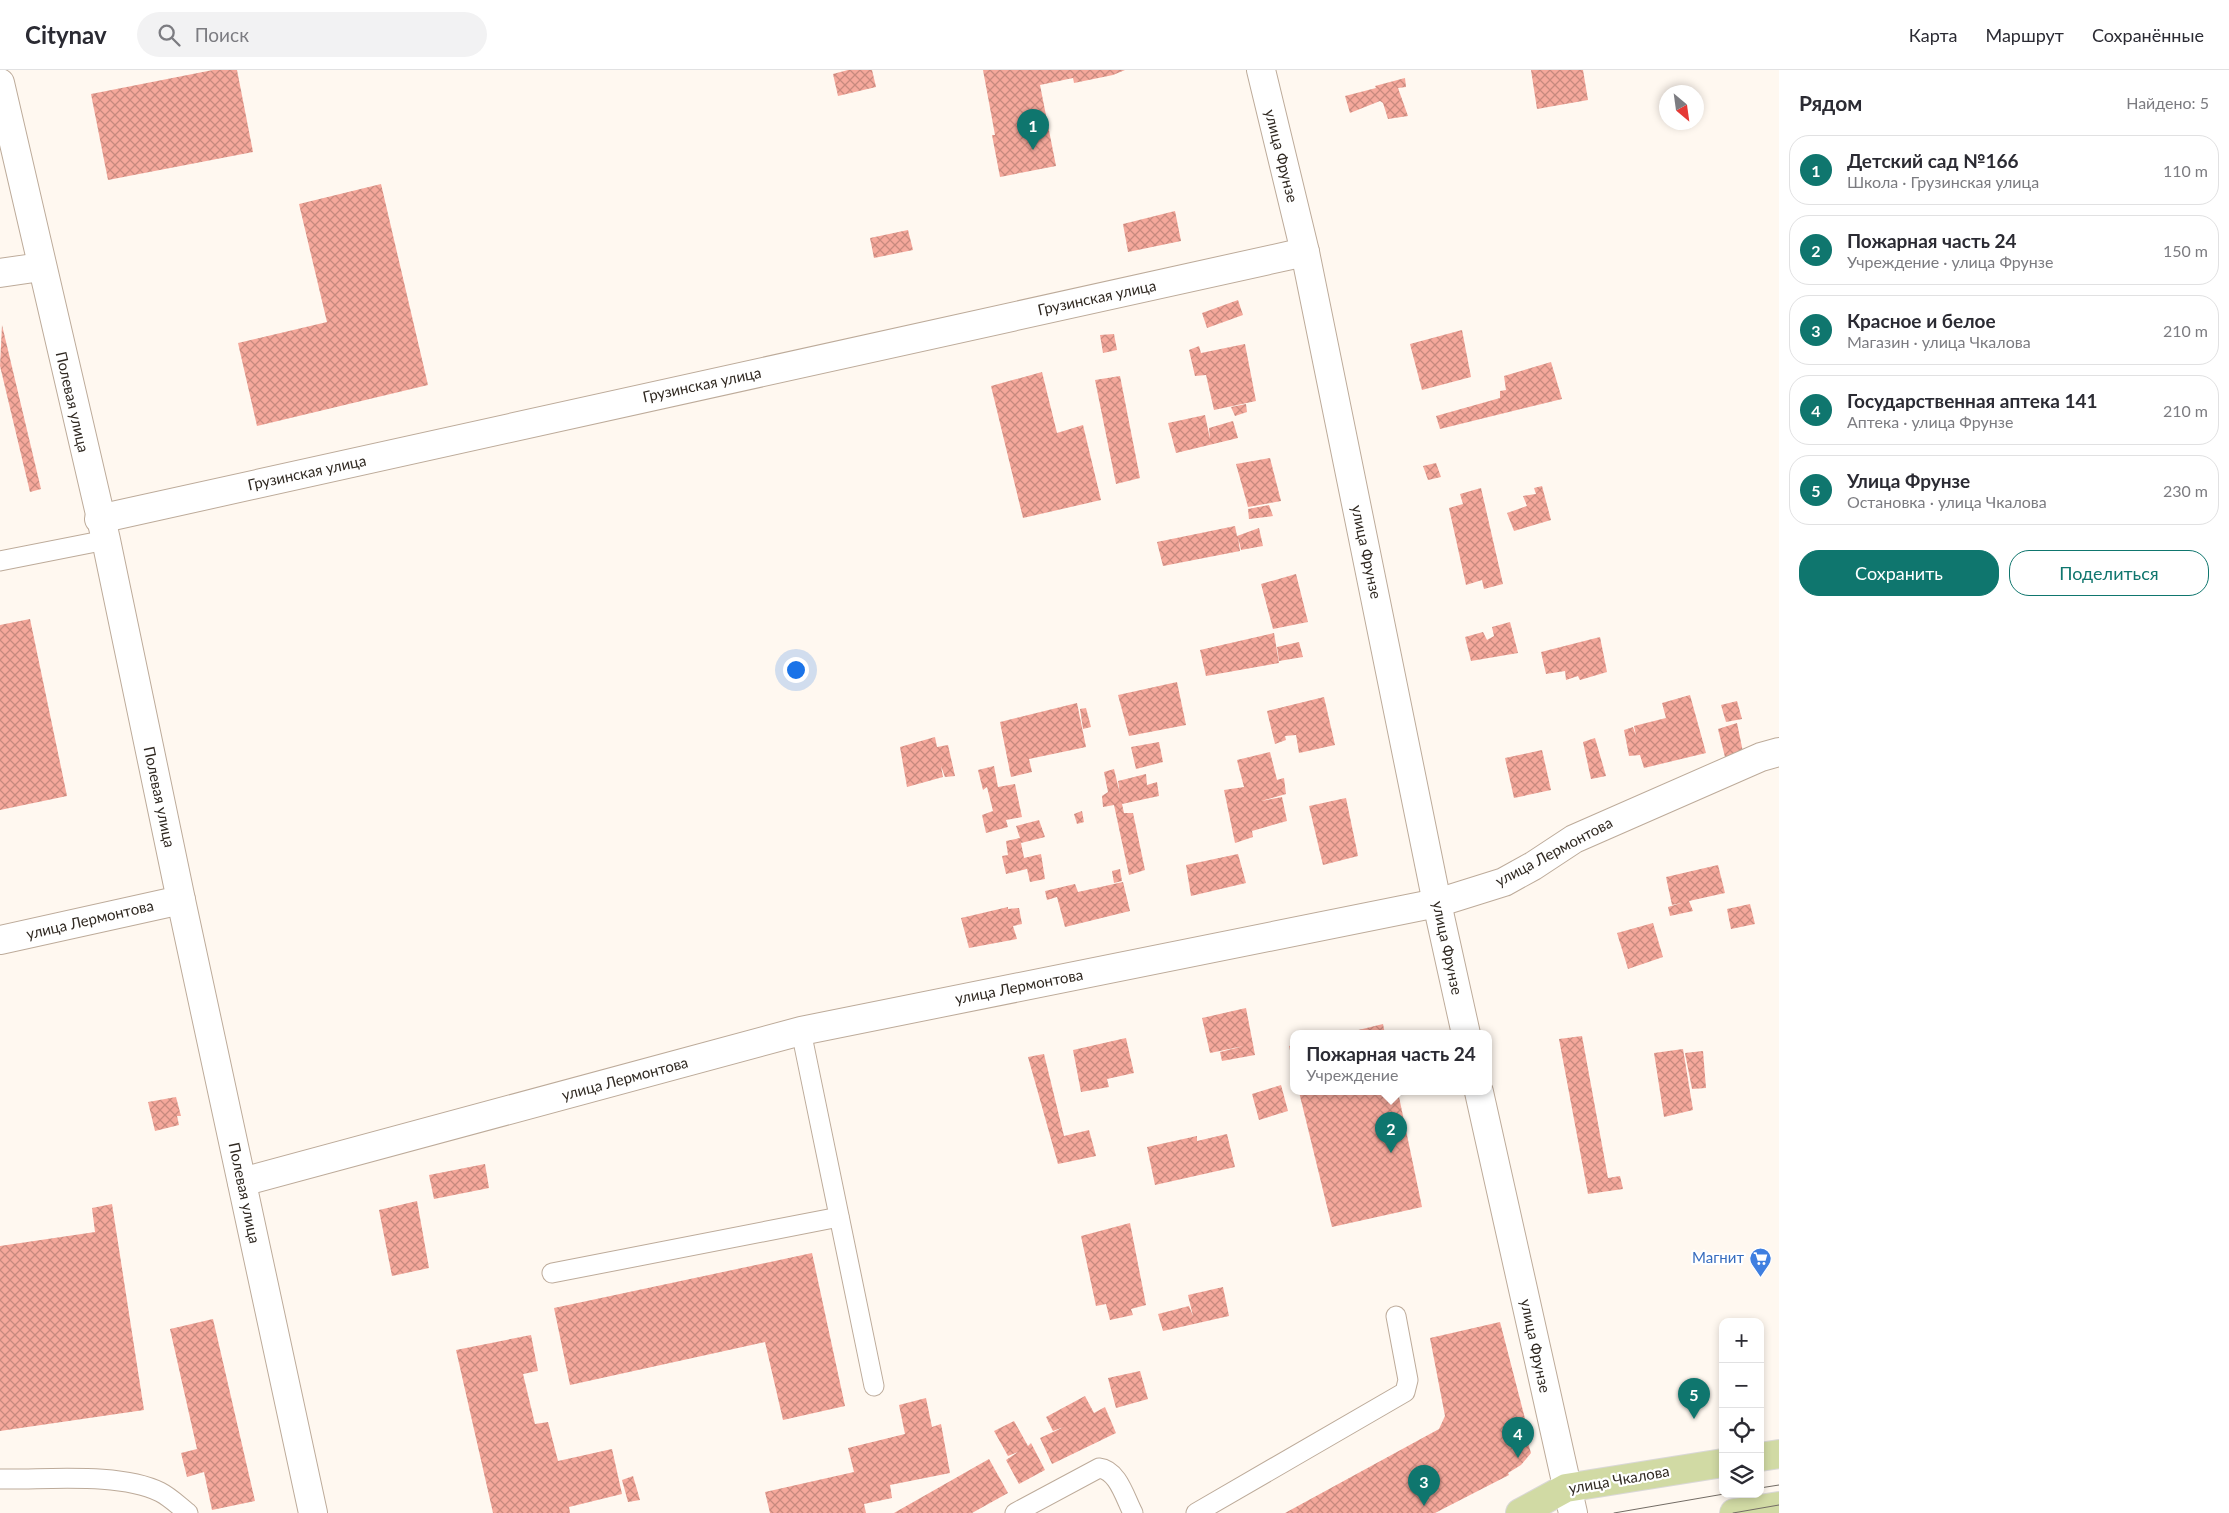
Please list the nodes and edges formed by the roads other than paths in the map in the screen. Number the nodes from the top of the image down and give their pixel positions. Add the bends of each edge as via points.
1 (1261, 70) edge
2 (0, 83) edge
3 (1305, 252) junction
4 (41, 267) junction
5 (0, 273) edge
6 (103, 529) junction
7 (0, 561) edge
8 (1779, 752) edge
9 (181, 900) junction
10 (1438, 904) junction
11 (0, 940) edge
12 (1465, 1030) edge
13 (801, 1031) junction
14 (1480, 1095) edge
15 (242, 1182) junction
16 (839, 1217) junction
17 (552, 1272) dead end
18 (1396, 1316) dead end
19 (874, 1386) dead end
20 (1779, 1454) edge
21 (1764, 1456) edge
22 (1719, 1464) edge
23 (0, 1479) edge
24 (1569, 1500) edge
25 (1779, 1506) edge
26 (188, 1513) edge
27 (313, 1513) edge
28 (1016, 1513) edge
29 (1134, 1513) edge
30 (1196, 1513) edge
31 (1520, 1513) edge
32 (1734, 1513) edge

1 - 3 street, улица Фрунзе
2 - 4 street, Полевая улица
3 - 6 street, Грузинская улица
3 - 10 street, улица Фрунзе
4 - 5 street
4 - 6 street, Полевая улица
6 - 7 lane
6 - 9 street, Полевая улица
8 - 10 street, улица Лермонтова via 1574,839 1504,882
9 - 11 street, улица Лермонтова
9 - 15 street, Полевая улица
10 - 12 street, улица Фрунзе
10 - 13 street, улица Лермонтова
13 - 15 street, улица Лермонтова
13 - 16 lane
14 - 24 street, улица Фрунзе
15 - 27 street, Полевая улица
16 - 17 lane
16 - 19 lane
18 - 30 lane via 1408,1380 1405,1392
20 - 21 main road
22 - 24 main road, улица Чкалова
23 - 26 lane via 136,1483 162,1493
24 - 31 main road, улица Чкалова
25 - 32 main road
28 - 29 lane via 1099,1468 1114,1476

